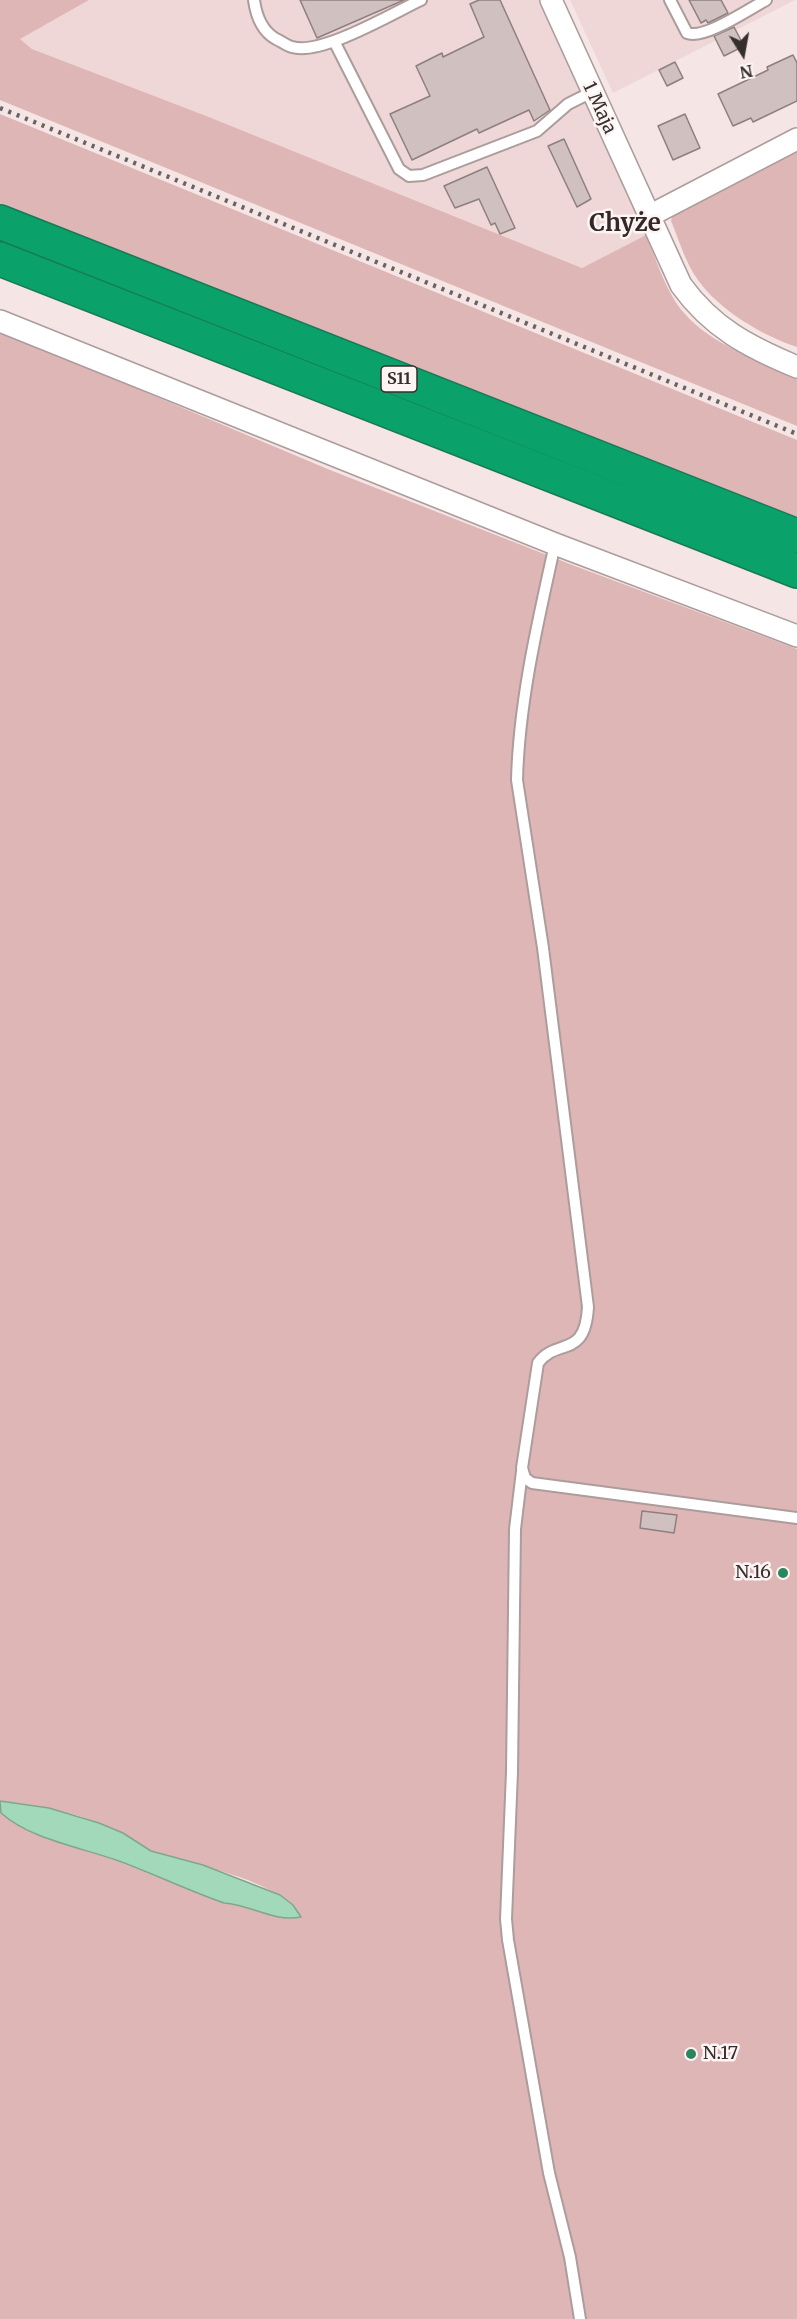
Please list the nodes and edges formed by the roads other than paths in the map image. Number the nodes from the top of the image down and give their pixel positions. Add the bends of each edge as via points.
1 (254, 0) edge
2 (421, 0) edge
3 (551, 0) edge
4 (670, 0) edge
5 (766, 0) edge
6 (334, 41) junction
7 (592, 92) junction
8 (797, 139) edge
9 (649, 216) junction
10 (0, 222) edge
11 (0, 259) edge
12 (0, 321) edge
13 (797, 367) edge
14 (797, 536) edge
15 (555, 544) junction
16 (797, 571) edge
17 (797, 636) edge
18 (522, 1468) junction
19 (797, 1518) edge
20 (580, 2319) edge

1 - 6 lane via 258,19 270,36 292,48
2 - 6 lane
3 - 7 street, 1 Maja
4 - 5 lane via 687,33 693,35
6 - 7 lane via 399,169 409,176 423,175 537,131 568,104
7 - 9 street, 1 Maja
8 - 9 street
9 - 13 street, 1 Maja via 681,285 695,304 726,331
10 - 14 highway, S11
11 - 16 highway, S11
12 - 15 street
15 - 17 street
15 - 18 lane via 536,629 517,780 543,948 588,1307 581,1336 572,1345 543,1356 538,1363
18 - 19 lane via 525,1478 532,1483
18 - 20 lane via 515,1529 506,1919 549,2173 570,2257

